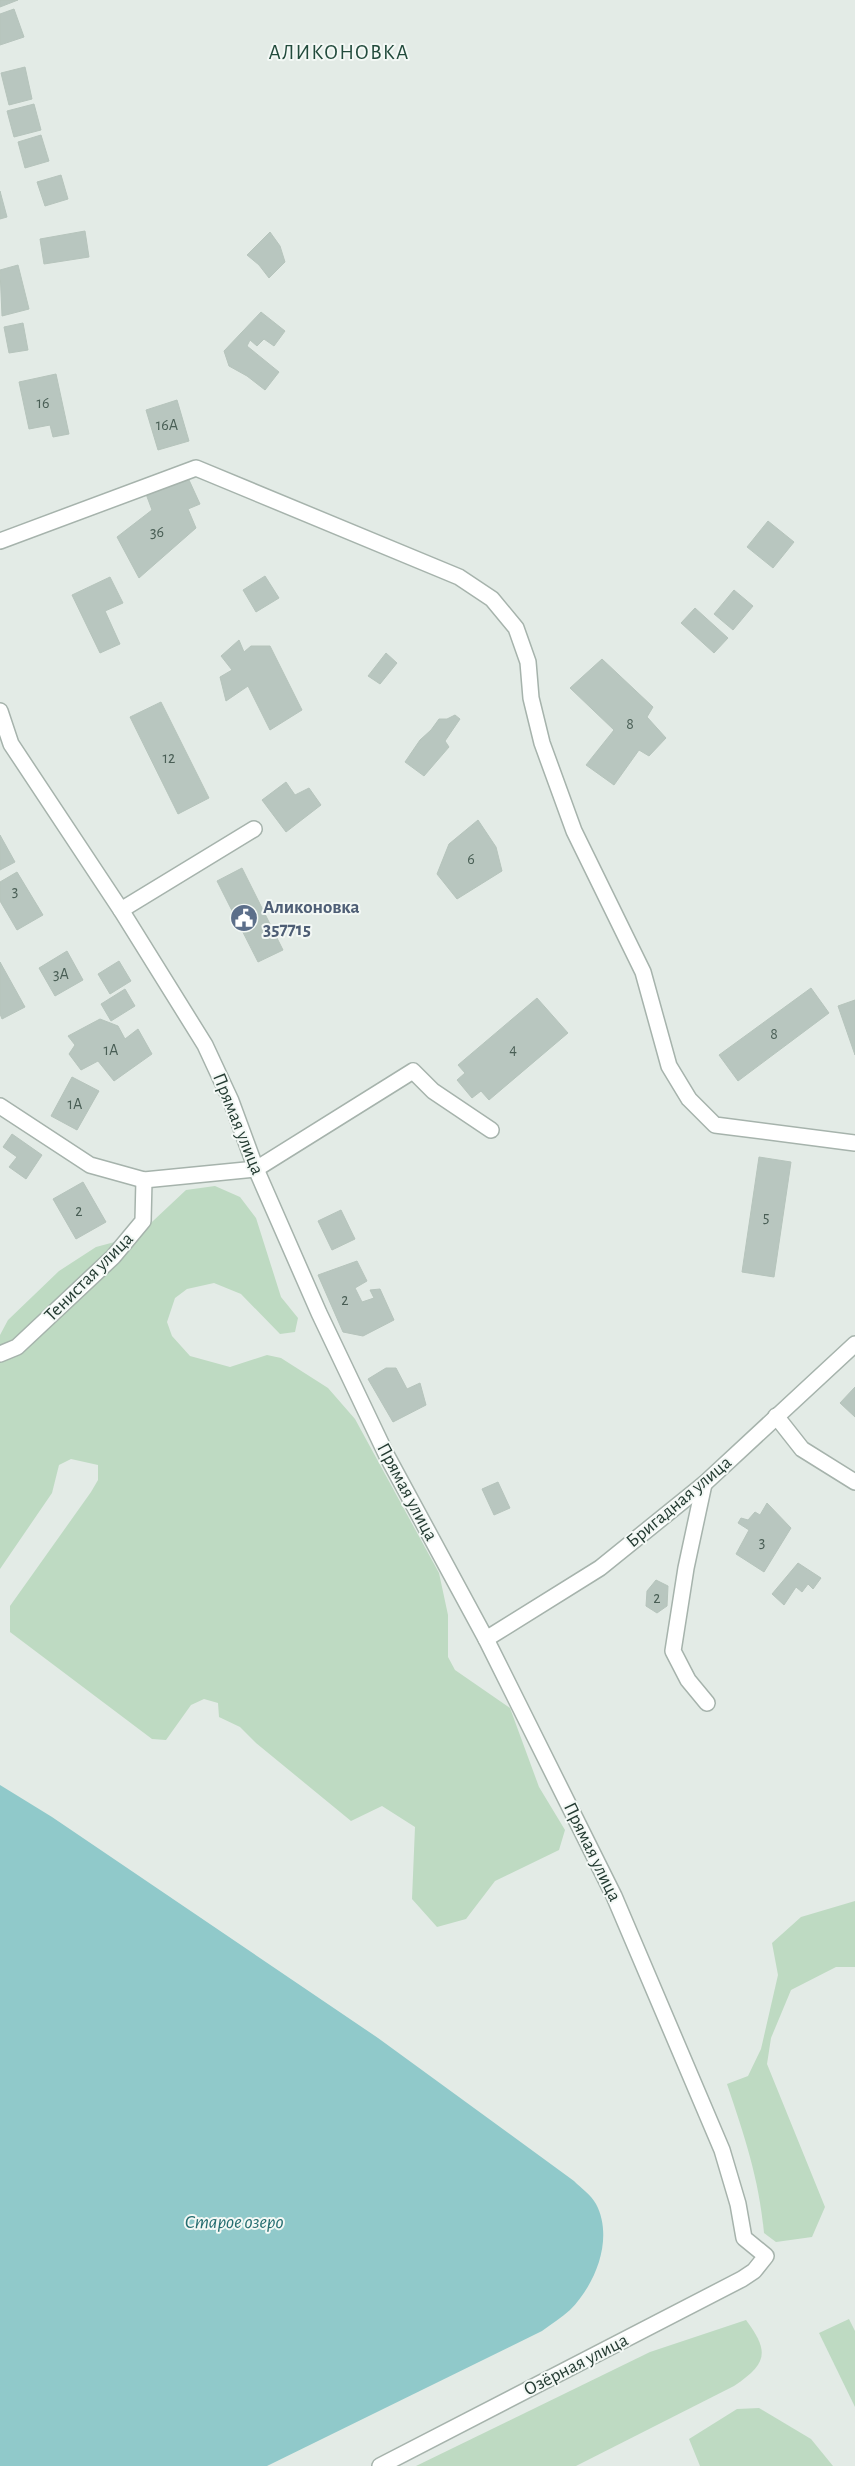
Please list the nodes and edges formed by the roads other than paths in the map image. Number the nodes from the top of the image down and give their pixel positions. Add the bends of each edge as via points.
1 (0, 541) edge
2 (0, 711) edge
3 (6, 745) edge
4 (254, 829) dead end
5 (122, 910) junction
6 (0, 1106) edge
7 (491, 1130) dead end
8 (855, 1143) edge
9 (256, 1169) junction
10 (144, 1180) junction
11 (853, 1348) edge
12 (0, 1354) edge
13 (776, 1416) junction
14 (855, 1482) edge
15 (704, 1484) junction
16 (486, 1639) junction
17 (708, 1703) dead end
18 (766, 2256) joint
19 (380, 2466) edge

1 - 8 street via 196,468 460,577 492,599 516,628 528,662 531,698 545,752 574,832 643,972 669,1066 689,1099 715,1125
2 - 3 street, Прямая улица
3 - 5 street, Прямая улица
4 - 5 street
5 - 9 street, Прямая улица via 205,1045 231,1101
6 - 10 street via 90,1164
7 - 9 street via 433,1091 413,1071
9 - 10 street
9 - 16 street, Прямая улица via 387,1456
10 - 12 street, Тенистая улица via 143,1221 113,1257 17,1347
11 - 13 street, Бригадная улица
13 - 14 street via 802,1450
13 - 15 street, Бригадная улица
15 - 16 street, Бригадная улица via 600,1568
15 - 17 street via 673,1651 688,1680
16 - 18 street, Прямая улица via 614,1896 722,2150 744,2238
18 - 19 street, Озёрная улица via 754,2271 742,2279

